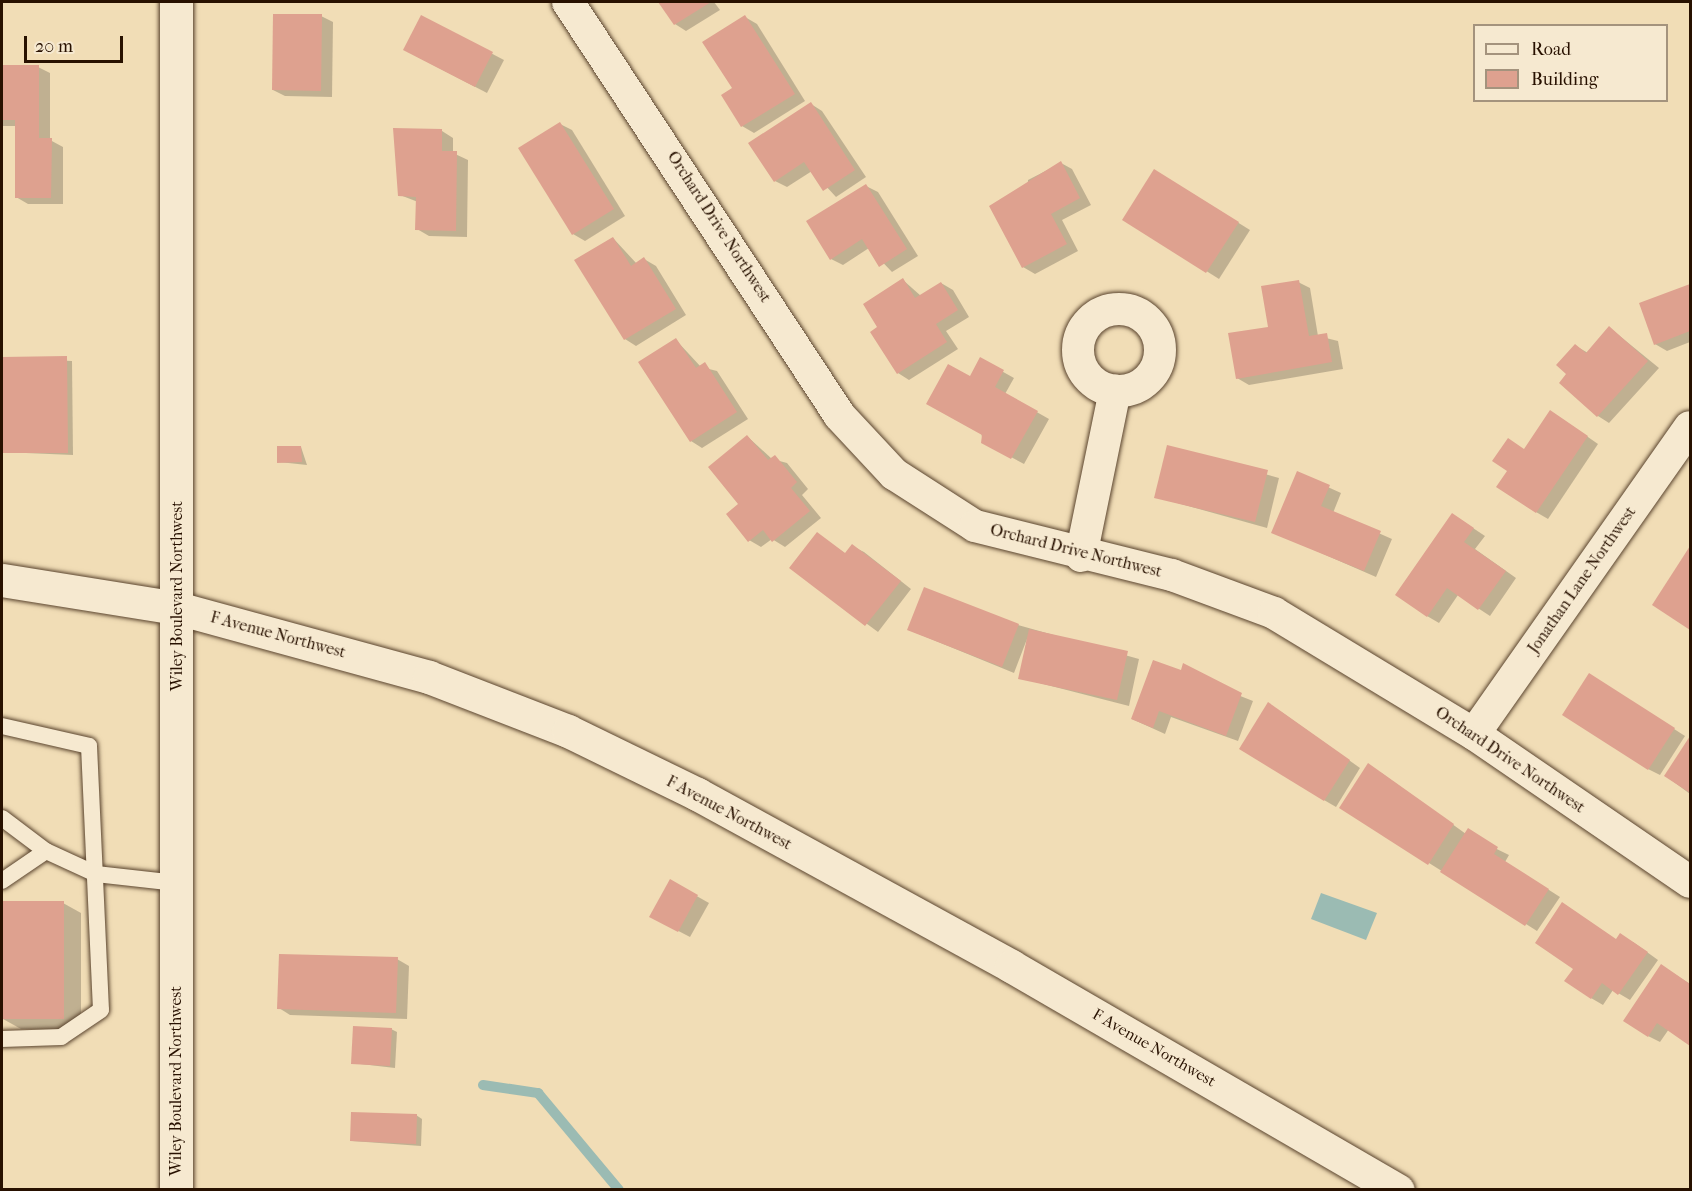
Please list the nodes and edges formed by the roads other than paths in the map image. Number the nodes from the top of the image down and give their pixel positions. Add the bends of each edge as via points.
1 (177, 2) edge
2 (568, 2) edge
3 (1115, 390) dead end
4 (1690, 427) edge
5 (1081, 556) junction
6 (2, 580) edge
7 (177, 608) junction
8 (2, 726) edge
9 (1474, 734) junction
10 (2, 818) edge
11 (46, 851) junction
12 (96, 874) junction
13 (2, 881) edge
14 (1690, 882) edge
15 (176, 883) junction
16 (2, 1039) edge
17 (176, 1190) edge
18 (1398, 1190) edge

1 - 7 main road, Wiley Boulevard Northwest
2 - 5 street, Orchard Drive Northwest via 839,415 886,466 975,526
3 - 5 street
4 - 9 street, Jonathan Lane Northwest
5 - 9 street, Orchard Drive Northwest via 1172,575 1274,613
6 - 7 main road, F Avenue Northwest
7 - 15 main road, Wiley Boulevard Northwest
7 - 18 main road, F Avenue Northwest via 429,677 568,731 697,794 1011,966
8 - 12 lane via 89,746
9 - 14 street, Orchard Drive Northwest
10 - 11 lane
11 - 12 lane
11 - 13 lane
12 - 15 lane
12 - 16 lane via 100,1010 61,1037
15 - 17 main road, Wiley Boulevard Northwest

